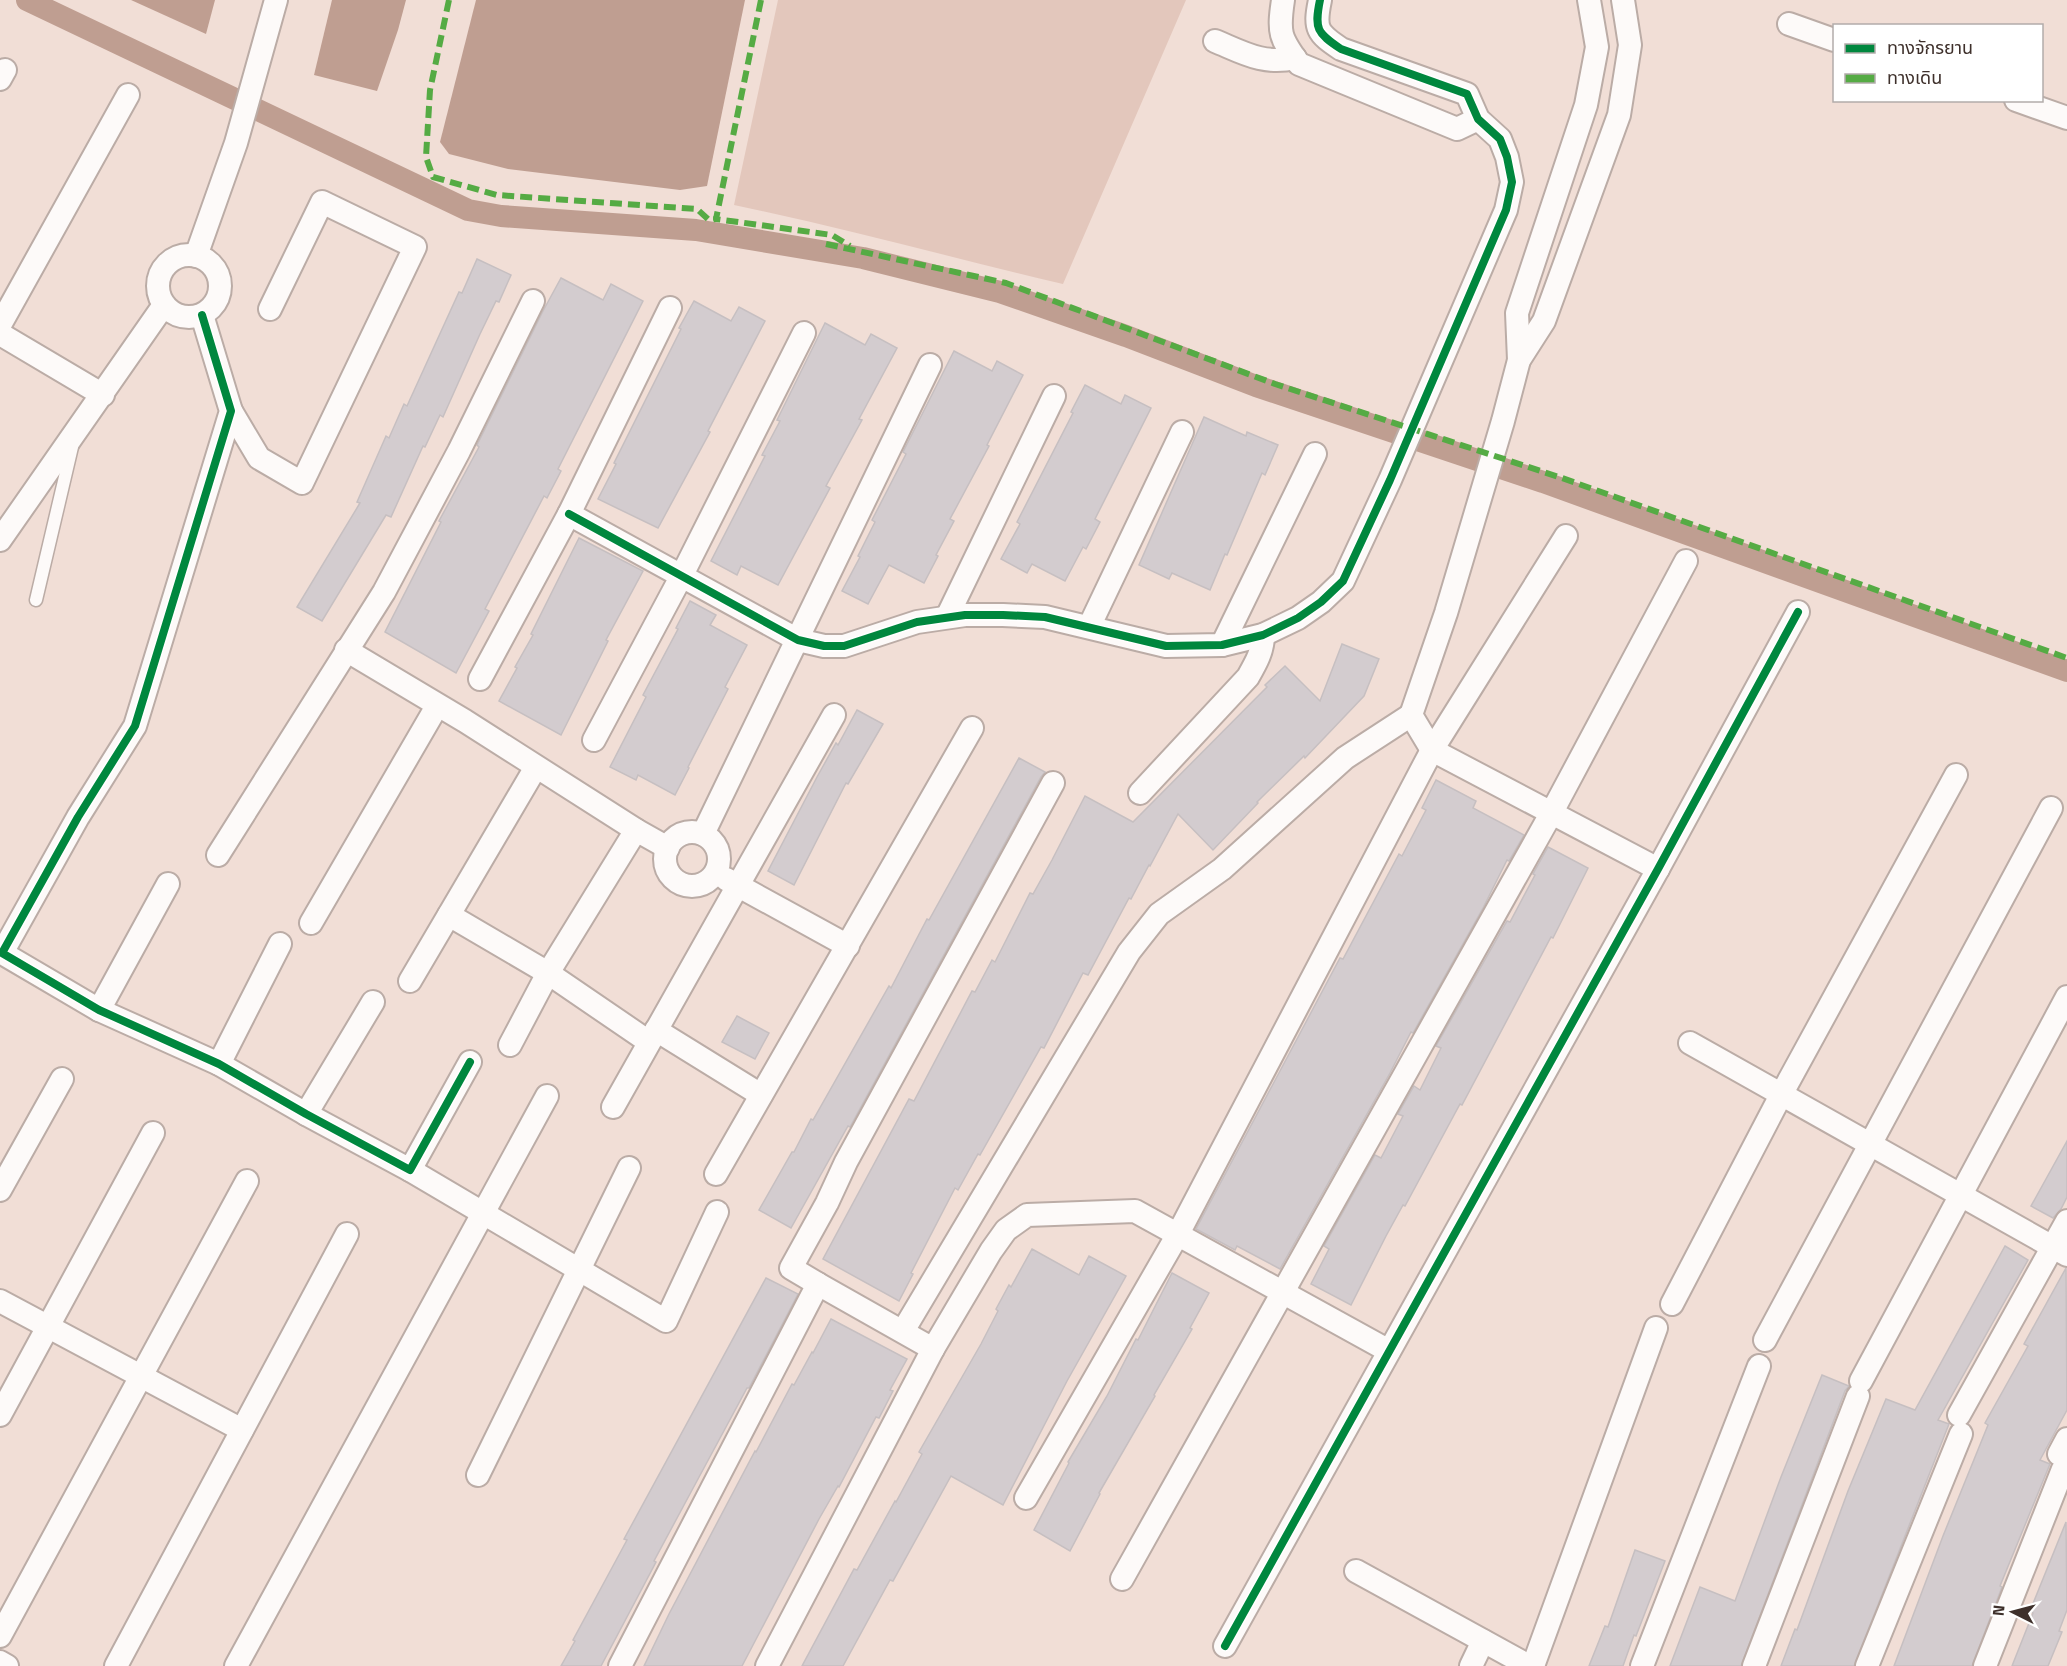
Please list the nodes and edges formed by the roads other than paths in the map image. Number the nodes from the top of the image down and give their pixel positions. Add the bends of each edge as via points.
1 (276, 0) edge
2 (1283, 0) edge
3 (1320, 0) edge
4 (1589, 0) edge
5 (1623, 0) edge
6 (1789, 24) dead end
7 (1833, 40) edge
8 (1215, 41) dead end
9 (1295, 58) junction
10 (128, 95) dead end
11 (2022, 102) edge
12 (1586, 105) junction
13 (1619, 115) junction
14 (2067, 118) edge
15 (1478, 119) junction
16 (196, 256) junction
17 (533, 301) dead end
18 (164, 305) junction
19 (670, 308) dead end
20 (270, 309) dead end
21 (202, 315) junction
22 (0, 326) edge
23 (804, 333) dead end
24 (0, 334) edge
25 (1519, 360) junction
26 (930, 365) dead end
27 (103, 395) junction
28 (1054, 396) dead end
29 (231, 411) junction
30 (1182, 432) dead end
31 (74, 435) junction
32 (1315, 454) dead end
33 (569, 514) junction
34 (1566, 536) dead end
35 (0, 540) edge
36 (1686, 561) dead end
37 (682, 575) junction
38 (36, 600) dead end
39 (1798, 612) dead end
40 (947, 617) junction
41 (1089, 627) junction
42 (1263, 635) junction
43 (798, 640) junction
44 (1222, 645) junction
45 (346, 650) junction
46 (480, 679) dead end
47 (437, 706) junction
48 (1411, 715) junction
49 (834, 716) dead end
50 (972, 728) dead end
51 (594, 740) dead end
52 (1432, 750) junction
53 (536, 766) junction
54 (1956, 775) dead end
55 (1053, 783) dead end
56 (1140, 793) dead end
57 (2051, 808) dead end
58 (1551, 812) junction
59 (636, 830) junction
60 (703, 834) junction
61 (668, 848) junction
62 (218, 855) dead end
63 (1658, 869) junction
64 (717, 873) junction
65 (168, 884) dead end
66 (737, 886) junction
67 (449, 915) junction
68 (310, 923) dead end
69 (280, 944) dead end
70 (848, 946) junction
71 (548, 973) junction
72 (410, 981) dead end
73 (2067, 997) edge
74 (373, 1002) dead end
75 (99, 1010) junction
76 (653, 1036) junction
77 (1690, 1043) dead end
78 (510, 1045) dead end
79 (470, 1062) dead end
80 (219, 1064) junction
81 (62, 1079) dead end
82 (761, 1095) junction
83 (1781, 1095) junction
84 (547, 1096) dead end
85 (613, 1107) dead end
86 (306, 1114) junction
87 (153, 1132) dead end
88 (1870, 1144) junction
89 (629, 1168) dead end
90 (410, 1170) junction
91 (716, 1174) dead end
92 (247, 1181) dead end
93 (0, 1190) edge
94 (1961, 1196) junction
95 (717, 1212) dead end
96 (483, 1213) junction
97 (2067, 1221) edge
98 (347, 1234) dead end
99 (1178, 1234) junction
100 (2060, 1251) edge
101 (579, 1270) junction
102 (818, 1284) junction
103 (1282, 1291) junction
104 (0, 1301) edge
105 (1672, 1304) dead end
106 (48, 1326) junction
107 (1656, 1329) dead end
108 (903, 1331) junction
109 (1765, 1340) dead end
110 (933, 1348) junction
111 (1389, 1351) junction
112 (1759, 1366) dead end
113 (141, 1376) junction
114 (0, 1415) edge
115 (242, 1430) junction
116 (2063, 1454) edge
117 (478, 1475) dead end
118 (1026, 1498) dead end
119 (1356, 1571) dead end
120 (1122, 1579) dead end
121 (0, 1636) edge
122 (1483, 1641) junction
123 (1225, 1646) dead end
124 (116, 1666) edge
125 (236, 1666) edge
126 (620, 1666) edge
127 (767, 1666) edge
128 (1471, 1666) edge
129 (1531, 1666) edge
130 (1642, 1666) edge
131 (1754, 1666) edge
132 (1867, 1666) edge
133 (1985, 1666) edge

1 - 16 street via 236,142
2 - 9 street via 1280,22 1285,46
3 - 15 street via 1316,21 1324,38 1341,49 1467,94
4 - 12 street via 1597,47
5 - 13 street via 1630,45
6 - 7 street
8 - 9 street via 1268,61
9 - 15 street via 1299,64 1457,129
10 - 22 street
11 - 14 street
12 - 13 street
12 - 25 street via 1516,313
13 - 25 street via 1544,321
15 - 42 street via 1500,139 1507,158 1512,182 1506,210 1343,581 1298,618
16 - 18 street via 181,256 164,267 158,286
16 - 21 street via 210,262 220,280 217,301
17 - 45 street via 384,592
18 - 21 street via 181,317
18 - 27 street
19 - 33 street
20 - 29 street via 322,202 415,247 302,483 259,458
21 - 29 street
23 - 37 street
24 - 27 street
25 - 48 street via 1446,612
26 - 43 street
27 - 31 street
28 - 40 street
29 - 75 street via 135,726 78,817 2,953
30 - 41 street
31 - 35 street
31 - 38 lane
32 - 44 street
33 - 37 street
33 - 46 street
34 - 52 street
36 - 58 street
37 - 43 street
37 - 51 street
39 - 63 street
40 - 41 street via 1045,617
40 - 43 street via 917,622 844,646
41 - 44 street via 1166,646
42 - 44 street
42 - 56 street via 1259,658 1248,677
43 - 60 street
45 - 47 street
45 - 62 street
47 - 53 street
47 - 68 street
48 - 52 street
48 - 108 street via 1345,758 1222,869 1159,914 1129,952
49 - 66 street
50 - 70 street
52 - 58 street
52 - 99 street
53 - 59 street
53 - 67 street
54 - 83 street
55 - 102 street via 791,1268
57 - 88 street
58 - 63 street
58 - 103 street
59 - 61 street
59 - 71 street
60 - 61 street via 687,832
60 - 64 street via 715,843 720,858
61 - 64 street via 666,869 676,882 690,887 705,884
63 - 111 street
64 - 66 street
65 - 75 street
66 - 70 street
66 - 76 street
67 - 71 street
67 - 72 street
69 - 80 street
70 - 82 street
71 - 76 street
71 - 78 street
73 - 94 street
74 - 86 street
75 - 80 street
76 - 82 street
76 - 85 street
77 - 83 street
79 - 90 street
80 - 86 street
81 - 93 street
82 - 91 street
83 - 88 street
83 - 105 street
84 - 96 street
86 - 90 street
87 - 106 street
88 - 94 street
88 - 109 street
89 - 101 street
90 - 96 street
92 - 113 street
94 - 100 street
94 - 131 street via 1859,1389
95 - 101 street via 666,1322
96 - 101 street
96 - 125 street
97 - 100 street
98 - 115 street
99 - 103 street
99 - 110 street via 1135,1211 1027,1215 1006,1230 991,1251
99 - 118 street
100 - 132 street via 1960,1425
101 - 117 street
102 - 108 street
102 - 126 street
103 - 111 street
103 - 120 street
104 - 106 street
106 - 113 street
106 - 114 street
107 - 129 street
108 - 110 street
110 - 127 street
111 - 123 street
112 - 130 street
113 - 115 street
113 - 121 street
115 - 124 street
116 - 133 street
119 - 122 street
122 - 128 street
122 - 129 street

